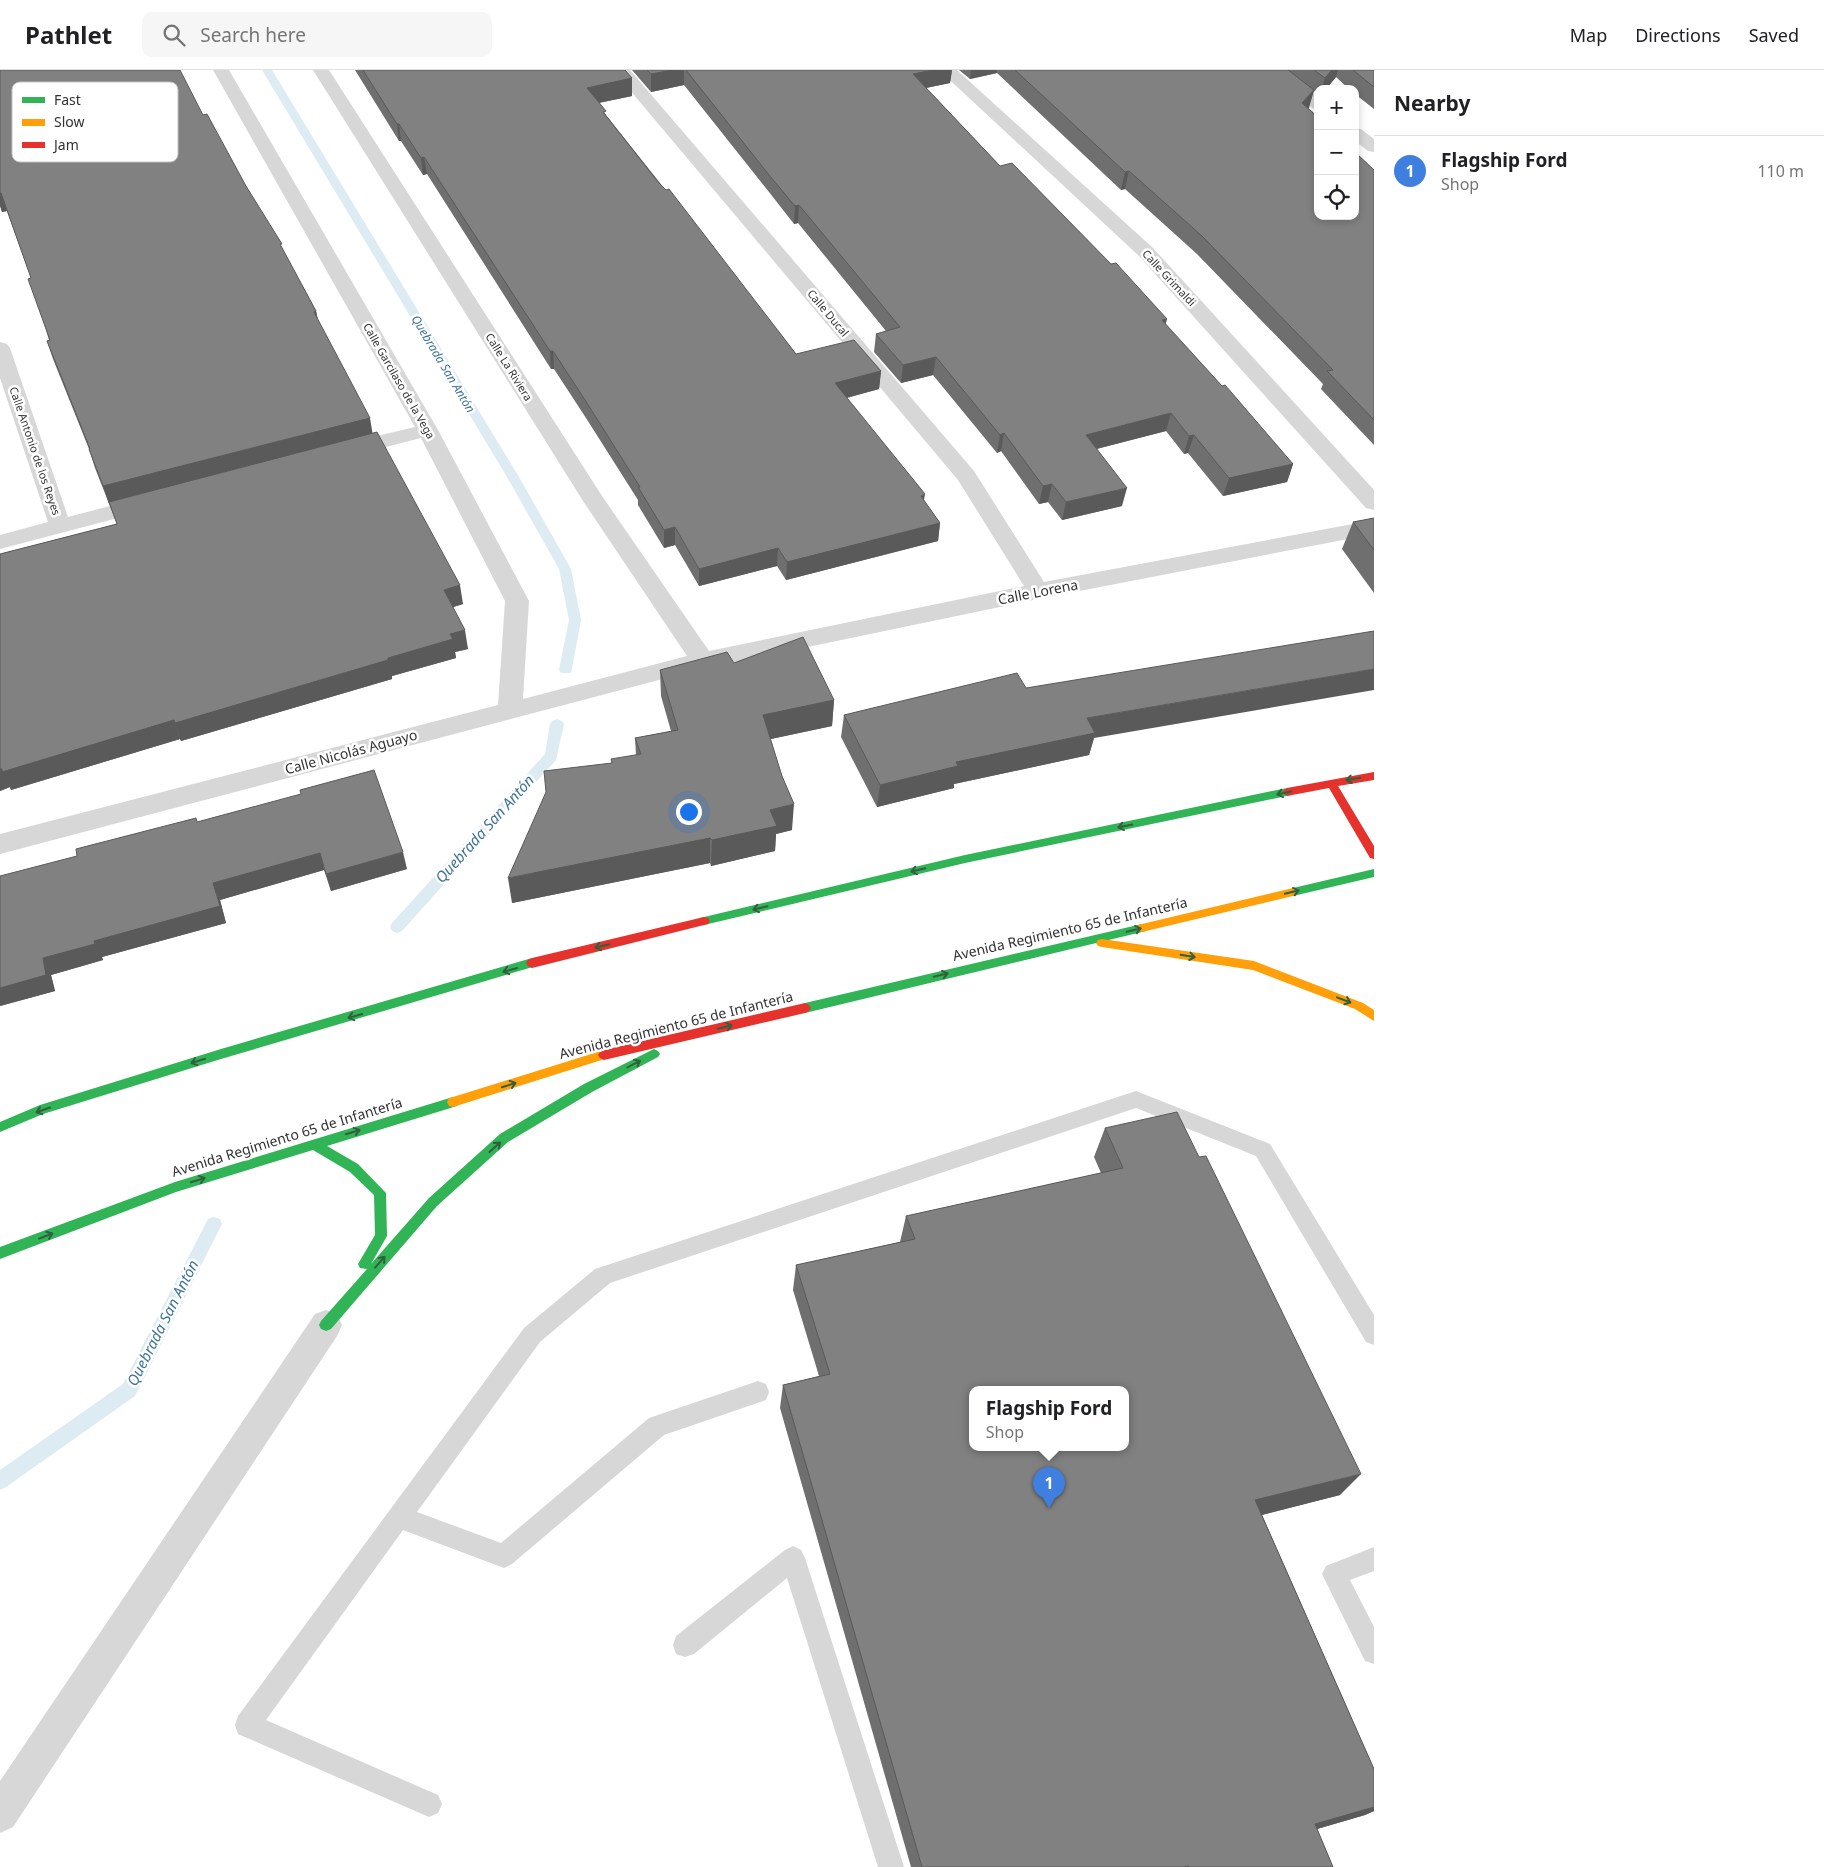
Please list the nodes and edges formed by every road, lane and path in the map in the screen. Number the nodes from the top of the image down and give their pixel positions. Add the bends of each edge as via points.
1 (221, 70) edge
2 (320, 70) edge
3 (621, 70) edge
4 (947, 70) edge
5 (1272, 70) edge
6 (1314, 101) edge
7 (1359, 136) edge
8 (1374, 147) edge
9 (0, 348) edge
10 (426, 430) junction
11 (330, 455) edge
12 (166, 498) edge
13 (1374, 503) edge
14 (60, 526) junction
15 (1374, 527) edge
16 (0, 542) edge
17 (1038, 591) junction
18 (703, 661) junction
19 (510, 710) junction
20 (1374, 776) edge
21 (1331, 783) junction
22 (0, 844) edge
23 (1374, 855) edge
24 (1374, 873) edge
25 (1088, 940) junction
26 (1374, 1016) edge
27 (692, 1035) junction
28 (0, 1126) edge
29 (314, 1144) junction
30 (0, 1253) edge
31 (326, 1325) junction
32 (1374, 1335) edge
33 (758, 1392) dead end
34 (399, 1517) junction
35 (1374, 1559) edge
36 (685, 1645) dead end
37 (1374, 1652) edge
38 (429, 1804) dead end
39 (0, 1814) edge
40 (891, 1867) edge

1 - 10 street, Calle Garcilaso de la Vega
2 - 18 street, Calle La Riviera via 594,501
3 - 17 street, Calle Ducal via 966,476
4 - 13 street, Calle Grimaldi via 1146,252
5 - 6 street
7 - 8 street
9 - 14 street, Calle Antonio de los Reyes
10 - 11 street
10 - 19 street, Calle Garcilaso de la Vega via 517,601
12 - 14 street
14 - 16 street
15 - 17 street, Calle Lorena
17 - 18 street, Calle Lorena
18 - 19 street, Calle Nicolás Aguayo
19 - 22 street, Calle Nicolás Aguayo
20 -> 21 main road
21 - 23 main road
21 -> 28 main road via 965,859 557,956 221,1054 40,1110
25 -> 24 main road, Avenida Regimiento 65 de Infantería
25 -> 26 main road via 1254,966 1359,1006
27 -> 25 main road, Avenida Regimiento 65 de Infantería
29 -> 27 main road, Avenida Regimiento 65 de Infantería via 610,1054
31 -> 27 main road via 433,1202 504,1138 588,1088
30 -> 29 main road, Avenida Regimiento 65 de Infantería via 175,1187
29 - 31 main road via 354,1168 380,1193 381,1236
31 - 39 street
32 - 34 lane via 1263,1150 1136,1099 603,1276 532,1335
33 - 34 lane via 657,1426 504,1556
34 - 38 lane via 247,1725
35 - 37 lane via 1334,1574
36 - 40 lane via 793,1558

